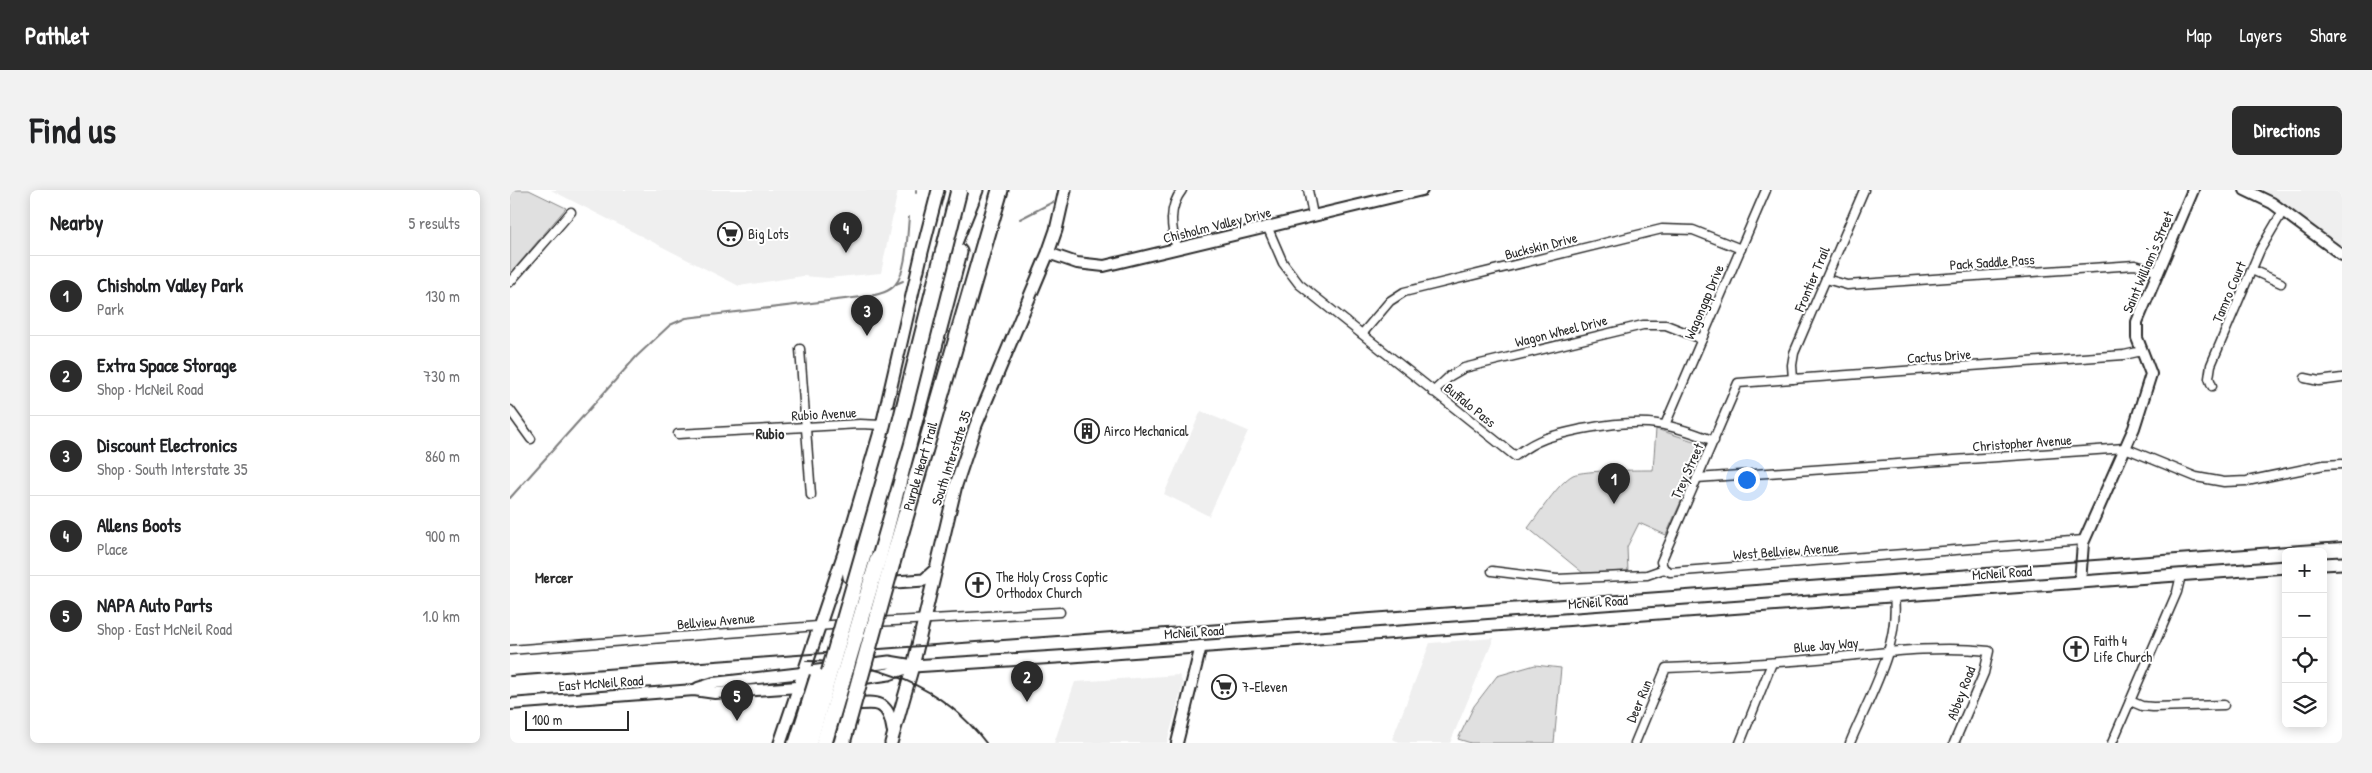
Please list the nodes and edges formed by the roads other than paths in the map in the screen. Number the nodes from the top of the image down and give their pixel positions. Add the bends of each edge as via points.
1 (938, 190) edge
2 (958, 190) edge
3 (975, 190) edge
4 (1065, 190) edge
5 (1182, 190) edge
6 (1308, 190) edge
7 (1422, 190) edge
8 (1766, 190) edge
9 (1864, 190) edge
10 (2193, 190) edge
11 (2245, 190) edge
12 (1000, 191) edge
13 (2282, 211) junction
14 (571, 212) dead end
15 (1313, 215) junction
16 (1268, 226) junction
17 (1177, 248) junction
18 (1741, 249) junction
19 (1048, 252) junction
20 (2342, 255) edge
21 (2252, 270) junction
22 (2159, 272) junction
23 (1826, 279) junction
24 (510, 282) edge
25 (2281, 283) dead end
26 (1362, 334) junction
27 (1702, 339) junction
28 (800, 350) dead end
29 (2142, 351) junction
30 (2305, 378) dead end
31 (2342, 378) edge
32 (1793, 379) junction
33 (1738, 383) joint
34 (2212, 386) dead end
35 (1433, 392) junction
36 (510, 410) edge
37 (1665, 425) junction
38 (882, 426) junction
39 (806, 427) junction
40 (678, 434) dead end
41 (531, 439) dead end
42 (1714, 440) junction
43 (2125, 448) junction
44 (2342, 464) edge
45 (1697, 478) junction
46 (811, 495) dead end
47 (2098, 513) junction
48 (2084, 540) junction
49 (2058, 542) junction
50 (846, 547) junction
51 (2081, 558) junction
52 (885, 561) junction
53 (2342, 563) edge
54 (2327, 564) edge
55 (2282, 567) edge
56 (1664, 569) junction
57 (935, 570) junction
58 (1492, 571) dead end
59 (2181, 575) junction
60 (2080, 582) junction
61 (1894, 596) junction
62 (1060, 612) dead end
63 (924, 619) junction
64 (818, 625) junction
65 (1201, 646) junction
66 (510, 650) edge
67 (1989, 651) joint
68 (1888, 652) junction
69 (1772, 663) junction
70 (912, 666) junction
71 (1666, 668) joint
72 (802, 673) junction
73 (798, 687) junction
74 (694, 690) junction
75 (2130, 701) junction
76 (510, 704) edge
77 (2224, 705) dead end
78 (787, 723) junction
79 (893, 739) edge
80 (780, 743) edge
81 (797, 743) edge
82 (810, 743) edge
83 (824, 743) edge
84 (842, 743) edge
85 (1177, 743) edge
86 (1635, 743) edge
87 (1740, 743) edge
88 (1850, 743) edge
89 (1954, 743) edge
90 (2112, 743) edge

1 - 38 main road
2 - 82 highway, bridge via 896,440
3 - 52 highway, Purple Heart Trail
3 - 81 highway, bridge via 912,359
4 - 19 main road, South Interstate 35
5 - 17 street via 1172,216
6 - 15 street
7 - 15 street, Chisholm Valley Drive
8 - 18 street, Wagongap Drive
9 - 23 street, Frontier Trail
10 - 22 street, Saint William's Street
11 - 13 street
12 - 52 highway, Purple Heart Trail
13 - 20 street
13 - 21 street, Tamro Court
14 - 24 street
15 - 16 street, Chisholm Valley Drive
16 - 17 street, Chisholm Valley Drive
16 - 26 street, Buffalo Pass via 1283,263 1296,280
17 - 19 street, Chisholm Valley Drive via 1099,266 1077,264
18 - 26 street, Buckskin Drive via 1693,230 1662,229 1404,292 1390,301
18 - 27 street, Wagongap Drive
19 - 57 main road, South Interstate 35 via 976,425 956,486
21 - 25 street
21 - 34 street, Tamro Court via 2211,365 2209,378
22 - 23 street, Pack Saddle Pass via 2135,265 1847,285
22 - 29 street, Saint William's Street via 2137,322 2137,338
23 - 32 street, Frontier Trail via 1794,353
26 - 35 street, Buffalo Pass
27 - 35 street, Wagon Wheel Drive via 1672,327 1643,325 1468,367 1450,376
27 - 37 street, Wagongap Drive
28 - 39 street
29 - 32 street, Cactus Drive via 2124,355
29 - 43 street, Saint William's Street via 2151,374 2142,408
30 - 31 street via 2320,381
32 - 33 street, Cactus Drive
33 - 42 street, Trey Street
35 - 37 street, Buffalo Pass via 1515,456 1535,441 1557,434 1622,422
36 - 41 street
37 - 42 street, Buffalo Pass
38 - 39 street, Rubio Avenue
38 - 50 main road
39 - 40 street, Rubio Avenue
39 - 46 street
42 - 45 street, Trey Street
43 - 44 street, Christopher Avenue via 2196,477 2224,482 2248,482
43 - 45 street, Christopher Avenue
43 - 47 street, Saint William's Street
45 - 56 street, Trey Street via 1661,562
47 - 48 street, Saint William's Street
47 - 51 street, Saint William's Street
48 - 49 street, West Bellview Avenue
48 - 51 street, Saint William's Street
49 - 51 street via 2074,546
49 - 56 street, West Bellview Avenue via 1670,572
50 - 57 main road via 849,577 860,584 924,580
50 - 64 main road
51 - 60 street, Saint William's Street
52 - 83 highway, Purple Heart Trail, bridge
52 - 84 highway, Purple Heart Trail, bridge
53 - 54 main road
55 - 59 main road, McNeil Road
56 - 58 street, West Bellview Avenue via 1647,575 1558,579
57 - 63 main road, South Interstate 35
59 - 60 main road, McNeil Road
59 - 75 street via 2177,592
60 - 61 main road, McNeil Road
61 - 65 main road, McNeil Road
61 - 68 street via 1895,630
62 - 63 street, Bellview Avenue
63 - 64 street, Bellview Avenue
63 - 70 main road, South Interstate 35
64 - 66 street, Bellview Avenue
64 - 72 main road
65 - 70 main road, McNeil Road
65 - 85 street
67 - 68 street, Blue Jay Way via 1967,648
67 - 89 street, Abbey Road via 1984,673
68 - 69 street, Blue Jay Way
68 - 88 street
69 - 71 street, Blue Jay Way
69 - 87 street
70 - 72 main road, McNeil Road via 890,662
70 - 73 main road, McNeil Road via 889,674
70 - 79 main road, South Interstate 35
71 - 86 street, Deer Run
72 - 73 main road
72 - 74 street, East McNeil Road via 714,683
73 - 74 street, East McNeil Road via 715,693
73 - 78 main road
74 - 76 street, East McNeil Road
75 - 77 street via 2153,707
75 - 90 street
78 - 79 main road via 800,709 875,703 885,707 889,713
78 - 80 main road

